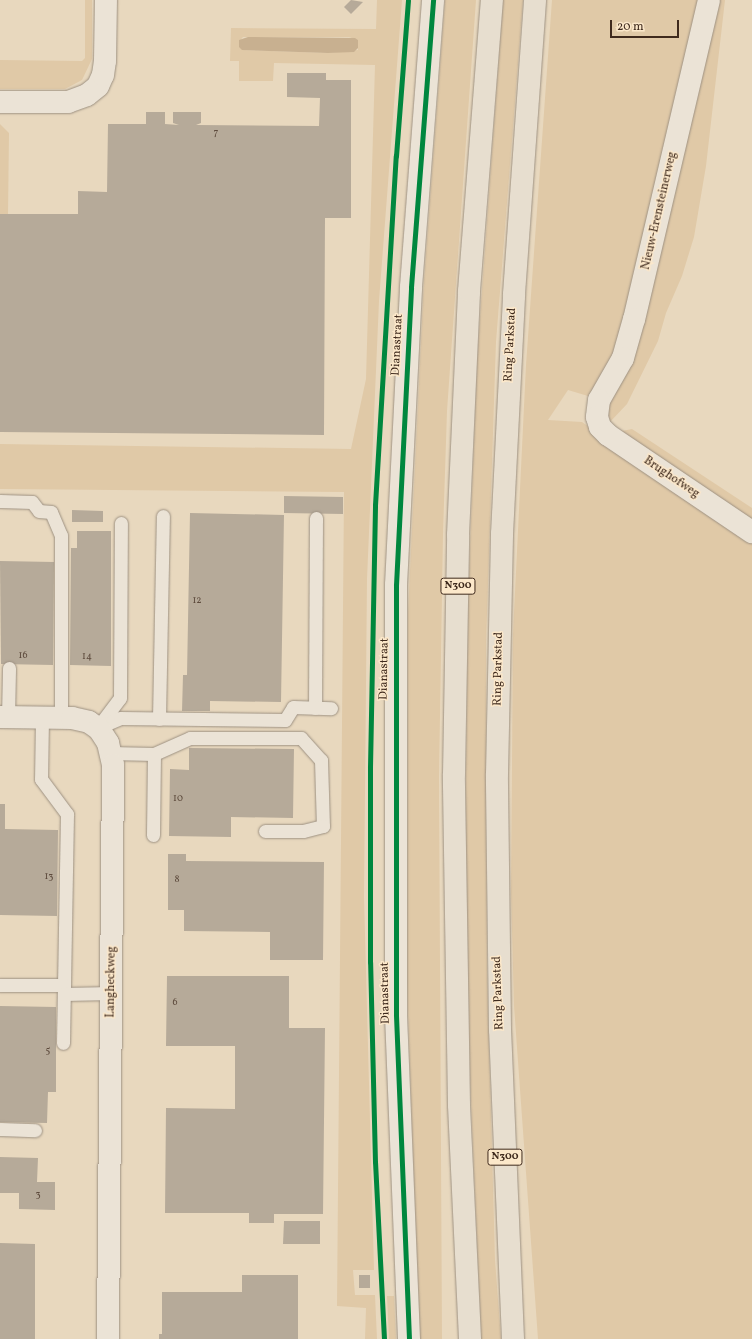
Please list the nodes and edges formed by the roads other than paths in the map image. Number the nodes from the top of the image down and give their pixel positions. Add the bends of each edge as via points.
1 (106, 0) edge
2 (433, 0) edge
3 (492, 0) edge
4 (535, 0) edge
5 (709, 0) edge
6 (0, 102) edge
7 (597, 417) joint
8 (0, 501) edge
9 (163, 516) dead end
10 (316, 518) dead end
11 (121, 523) dead end
12 (752, 532) edge
13 (9, 668) dead end
14 (315, 708) junction
15 (331, 708) dead end
16 (4, 717) edge
17 (51, 718) junction
18 (159, 719) junction
19 (97, 728) junction
20 (110, 753) junction
21 (154, 754) junction
22 (265, 831) dead end
23 (153, 835) dead end
24 (0, 985) edge
25 (64, 990) junction
26 (112, 993) junction
27 (63, 1044) dead end
28 (0, 1129) edge
29 (35, 1130) dead end
30 (108, 1339) edge
31 (409, 1339) edge
32 (470, 1339) edge
33 (513, 1339) edge

1 - 6 street via 104,74 98,86 87,95 68,102
2 - 31 street, Dianastraat via 412,286 396,585 396,1014
3 - 32 highway, N300 via 469,299 458,535 454,774 459,1105
4 - 33 highway, Ring Parkstad / N300 via 514,294 502,534 497,774 500,1030
5 - 7 street, Nieuw-Erensteinerweg via 634,319 623,358 599,400
7 - 12 street, Brughofweg via 600,427 608,435
8 - 17 lane via 32,502 39,511 51,512 61,535
9 - 18 lane
10 - 14 lane
11 - 19 lane via 120,698
13 - 16 lane
14 - 15 lane
14 - 18 lane via 293,708 285,720
16 - 17 street
17 - 19 street via 89,722
17 - 25 lane via 40,779 67,814
18 - 19 lane via 120,718
19 - 20 street, Langheckweg via 108,743
20 - 21 lane
20 - 26 street, Langheckweg via 114,779
21 - 22 lane via 190,738 301,738 321,760 323,826 303,832
21 - 23 lane
24 - 25 lane
25 - 26 lane
25 - 27 lane
26 - 30 street, Langheckweg
28 - 29 lane

